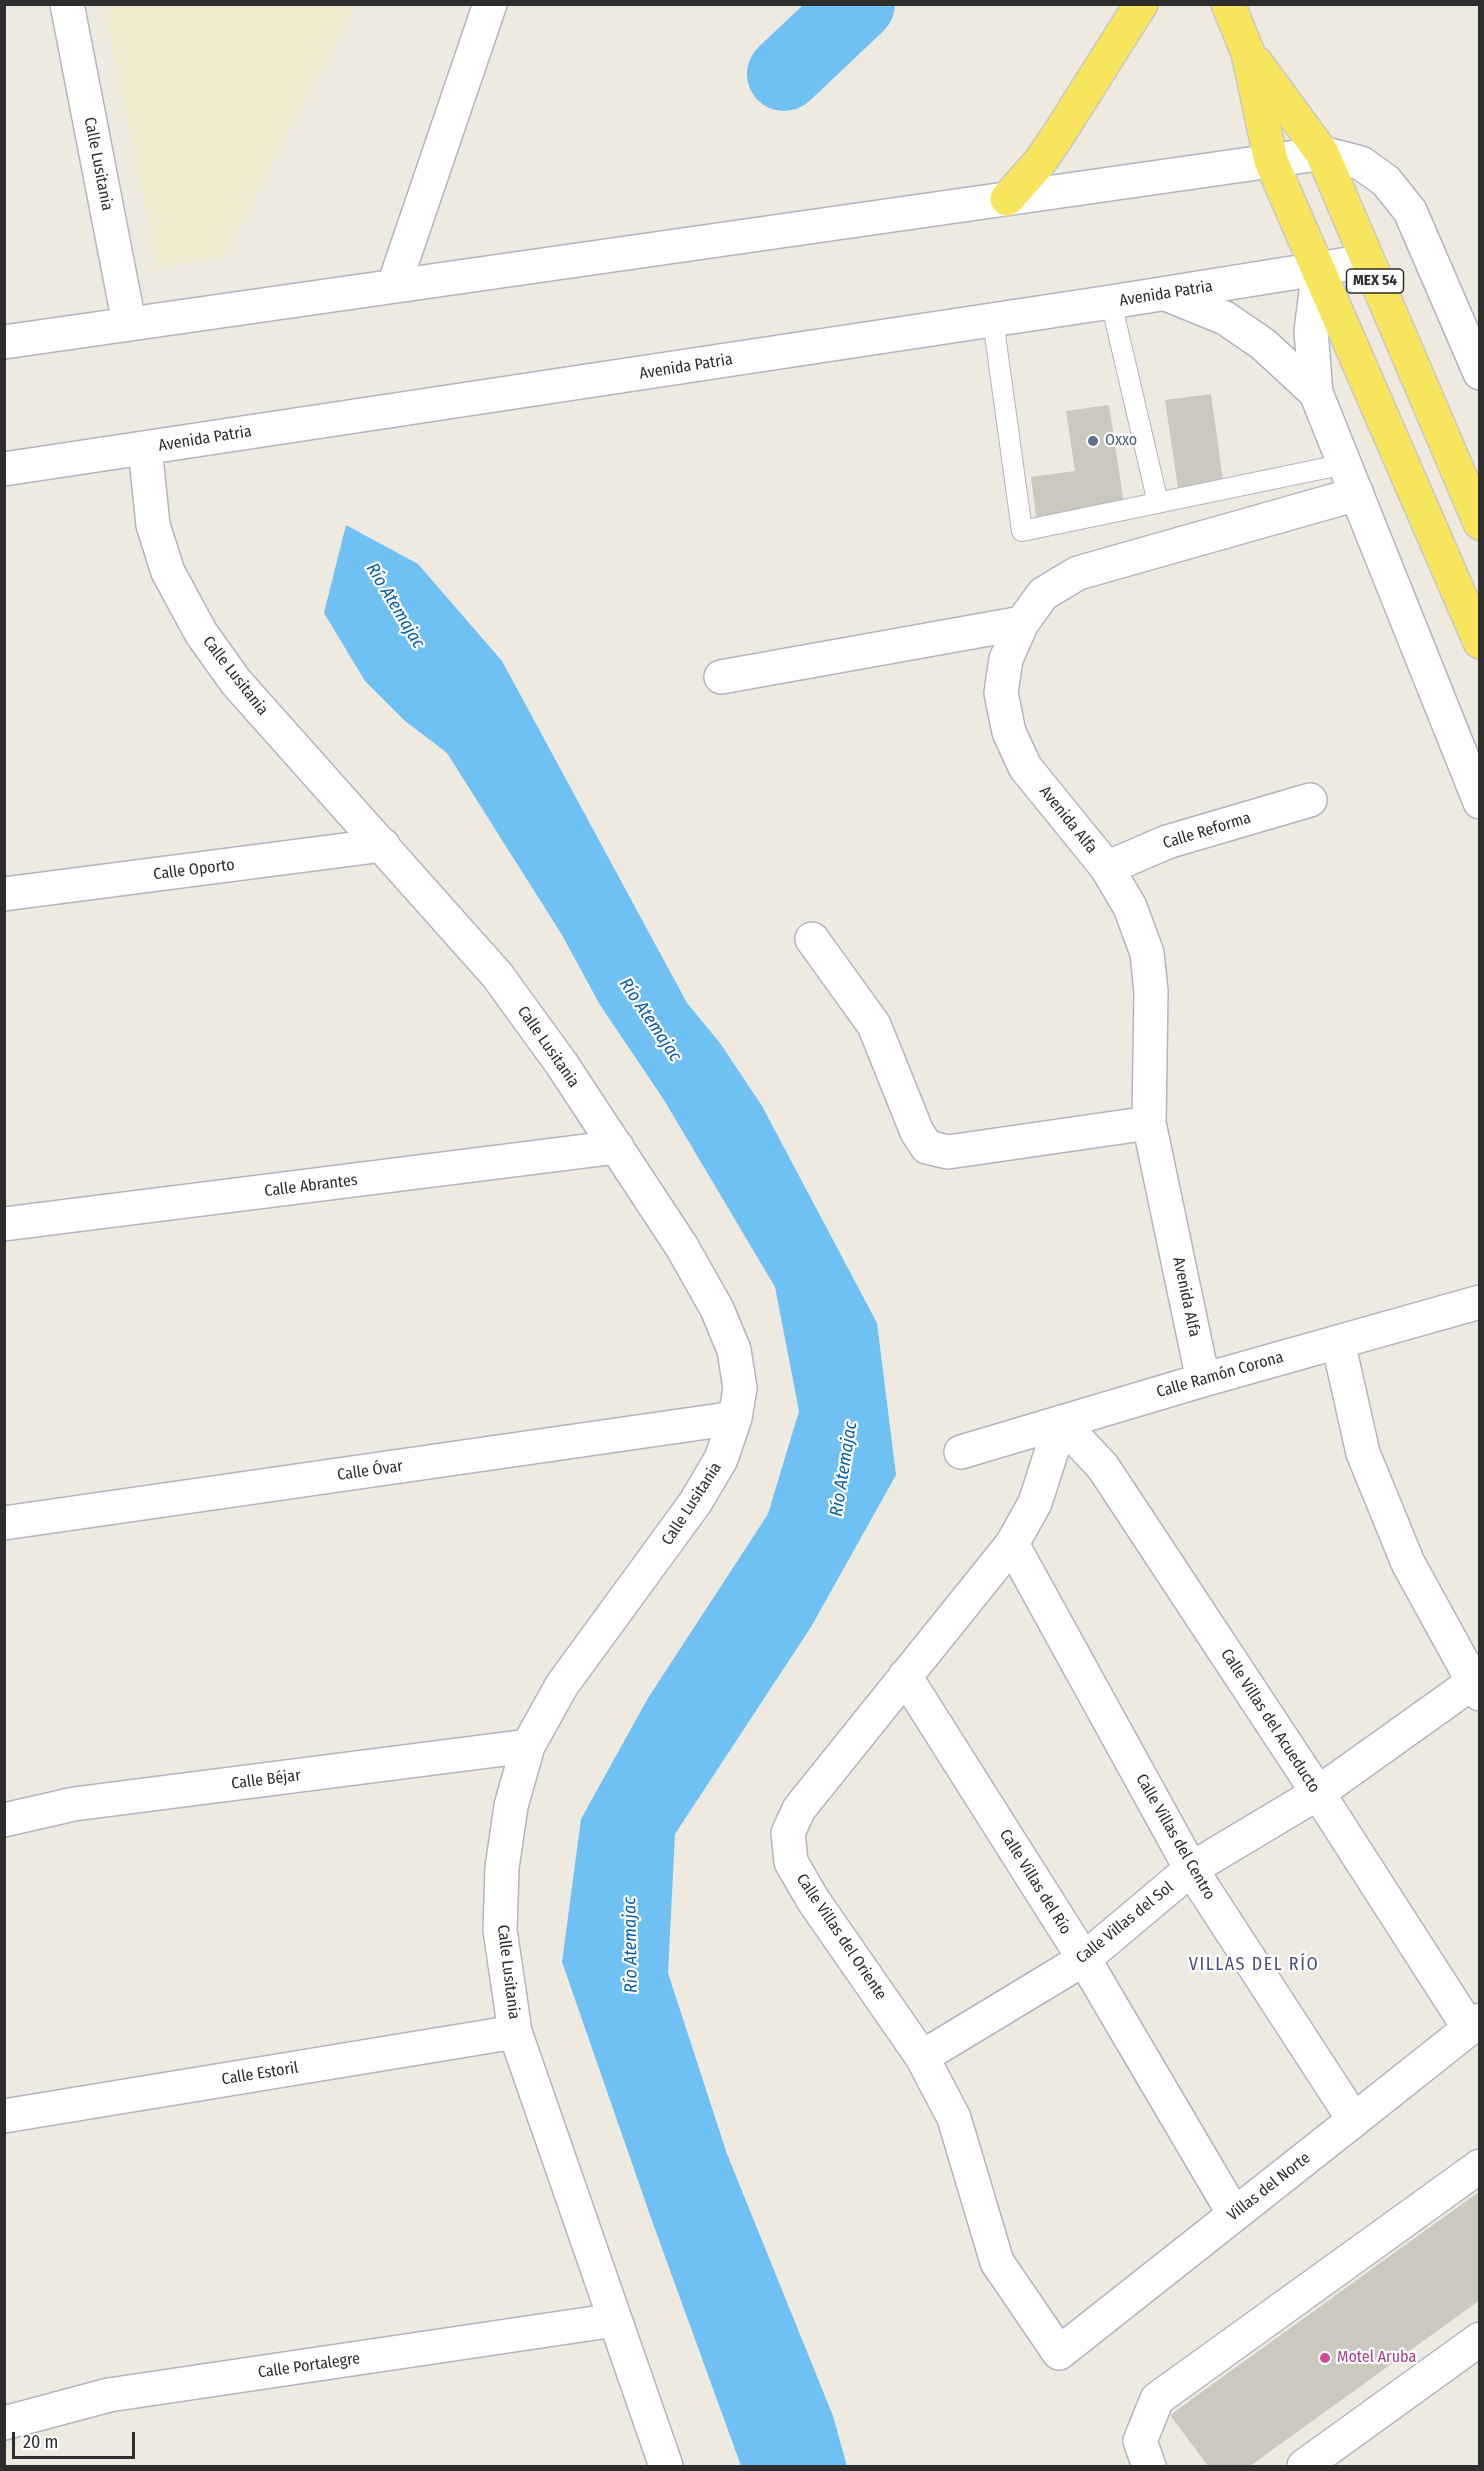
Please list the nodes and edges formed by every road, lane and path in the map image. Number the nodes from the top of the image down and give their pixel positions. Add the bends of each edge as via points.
1 (67, 4) edge
2 (490, 4) edge
3 (1141, 4) edge
4 (1228, 4) edge
5 (1248, 53) junction
6 (1322, 153) junction
7 (1271, 161) junction
8 (1007, 199) junction
9 (1367, 261) junction
10 (1319, 269) junction
11 (394, 285) junction
12 (1166, 294) junction
13 (1111, 302) junction
14 (993, 320) junction
15 (129, 323) junction
16 (4, 342) edge
17 (1479, 373) edge
18 (1316, 393) junction
19 (145, 448) junction
20 (1345, 464) junction
21 (4, 469) edge
22 (1358, 494) junction
23 (1158, 503) junction
24 (1479, 523) edge
25 (1022, 623) junction
26 (1479, 642) edge
27 (721, 677) dead end
28 (1310, 800) dead end
29 (1479, 802) edge
30 (383, 845) junction
31 (1107, 868) junction
32 (4, 894) edge
33 (812, 939) dead end
34 (1149, 1123) junction
35 (617, 1147) junction
36 (4, 1224) edge
37 (1479, 1302) edge
38 (1338, 1342) junction
39 (1203, 1380) junction
40 (735, 1418) junction
41 (1061, 1422) junction
42 (961, 1452) dead end
43 (4, 1523) edge
44 (1012, 1544) junction
45 (905, 1676) junction
46 (1476, 1689) edge
47 (528, 1746) junction
48 (1318, 1793) junction
49 (4, 1820) edge
50 (1191, 1869) junction
51 (1084, 1959) junction
52 (1474, 2024) edge
53 (515, 2032) junction
54 (922, 2057) junction
55 (4, 2116) edge
56 (1354, 2120) junction
57 (1479, 2166) edge
58 (1234, 2214) junction
59 (615, 2320) junction
60 (1479, 2338) edge
61 (1059, 2353) joint
62 (4, 2423) edge
63 (666, 2466) edge
64 (1149, 2466) edge
65 (1304, 2466) edge

1 - 15 street, Calle Lusitania
2 - 11 street
3 - 8 main road via 1057,137
4 - 5 main road, MEX 54
5 - 6 main road, MEX 54
5 - 7 main road, MEX 54
6 - 7 street
6 - 9 main road, MEX 54
6 - 17 street via 1361,164 1386,181 1410,211
7 - 8 street
7 - 10 main road, MEX 54
8 - 11 street
9 - 10 street, Avenida Patria
9 - 24 main road, MEX 54
10 - 12 street, Avenida Patria
10 - 18 street via 1311,331
10 - 26 main road, MEX 54
11 - 15 street
12 - 13 street, Avenida Patria
12 - 18 street via 1225,318 1263,344
13 - 14 street, Avenida Patria
13 - 23 lane
14 - 19 street, Avenida Patria
14 - 23 lane via 1022,531
15 - 16 street
18 - 20 street
19 - 21 street, Avenida Patria
19 - 30 street, Calle Lusitania via 153,525 168,572 201,633 236,682
20 - 22 street
20 - 23 lane
22 - 25 street, Avenida Alfa via 1078,573 1043,594
22 - 29 street
25 - 27 street
25 - 31 street, Avenida Alfa via 1006,659 1001,693 1009,732 1025,767
28 - 31 street, Calle Reforma via 1167,842
30 - 32 street, Calle Oporto
30 - 35 street, Calle Lusitania via 497,975
31 - 34 street, Avenida Alfa via 1130,907 1147,953 1151,991
33 - 34 street via 874,1025 917,1132 927,1147 948,1152
34 - 39 street, Avenida Alfa
35 - 36 street, Calle Abrantes
35 - 40 street, Calle Lusitania via 717,1309 734,1350 740,1388
37 - 38 street, Calle Ramón Corona
38 - 39 street, Calle Ramón Corona
38 - 46 street via 1364,1453 1408,1563
39 - 41 street, Calle Ramón Corona
40 - 43 street, Calle Óvar
40 - 47 street, Calle Lusitania via 722,1459 695,1503 562,1685
41 - 42 street, Calle Ramón Corona
41 - 44 street, Calle Villas del Oriente via 1035,1503
41 - 48 street, Calle Villas del Acueducto via 1103,1467
44 - 45 street, Calle Villas del Oriente
44 - 50 street, Calle Villas del Centro
45 - 51 street, Calle Villas del Río
45 - 54 street, Calle Villas del Oriente via 799,1809 788,1833 791,1862 813,1900
46 - 48 street, Calle Villas del Sol
47 - 49 street, Calle Béjar via 74,1804
47 - 53 street, Calle Lusitania via 511,1806 502,1868 501,1930
48 - 50 street, Calle Villas del Sol
48 - 52 street, Calle Villas del Acueducto
50 - 51 street, Calle Villas del Sol
50 - 56 street, Calle Villas del Centro
51 - 54 street, Calle Villas del Sol
51 - 58 street, Calle Villas del Río
52 - 56 street, Villas del Norte
53 - 55 street, Calle Estoril
53 - 59 street, Calle Lusitania
54 - 61 street, Calle Villas del Oriente via 954,2118 997,2262
56 - 58 street, Villas del Norte
57 - 64 street via 1157,2399 1140,2441
58 - 61 street, Villas del Norte
59 - 62 street, Calle Portalegre via 109,2395
59 - 63 street, Calle Lusitania
60 - 65 street

